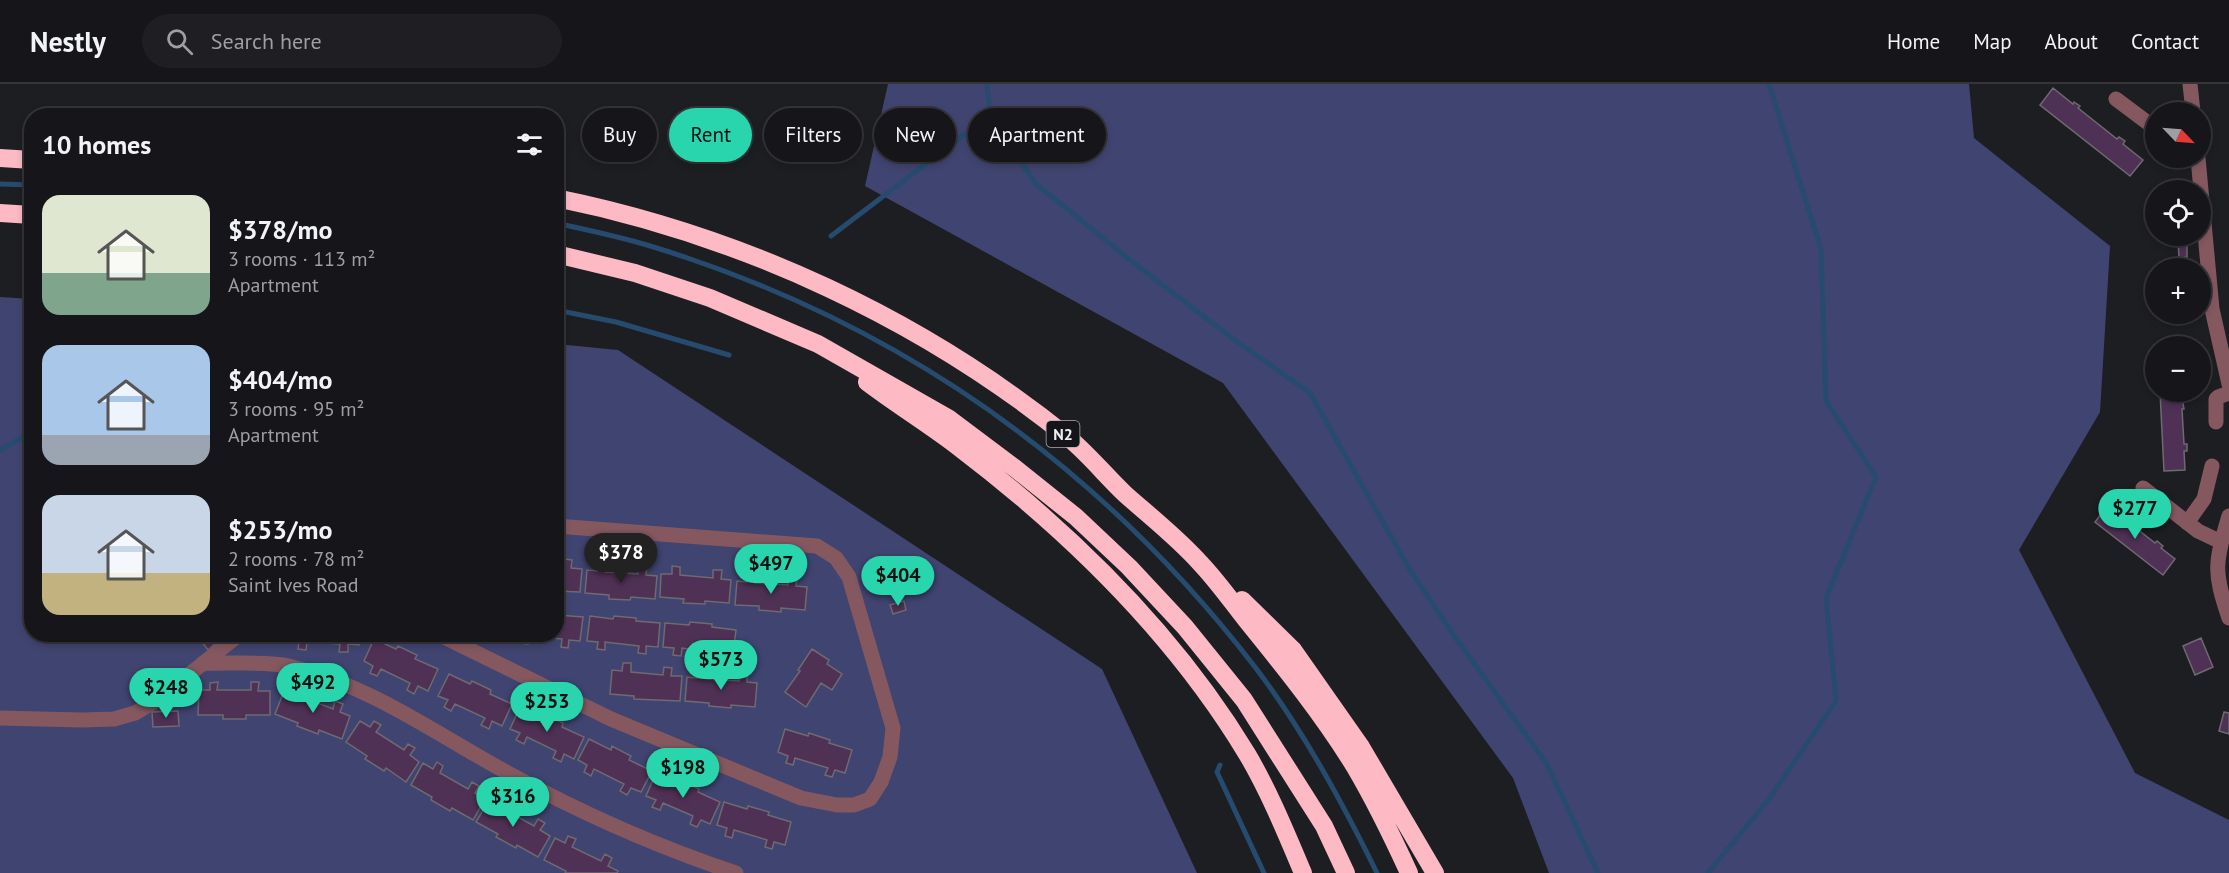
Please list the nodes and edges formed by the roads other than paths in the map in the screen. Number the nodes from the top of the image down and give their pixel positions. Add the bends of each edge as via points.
1 (2190, 84) edge
2 (2116, 99) dead end
3 (2192, 102) edge
4 (2145, 121) edge
5 (0, 158) edge
6 (24, 160) edge
7 (2199, 168) edge
8 (564, 200) edge
9 (0, 213) edge
10 (24, 214) edge
11 (564, 256) edge
12 (818, 344) junction
13 (2229, 384) edge
14 (2229, 393) edge
15 (2216, 422) dead end
16 (2212, 466) dead end
17 (2144, 488) dead end
18 (2229, 516) edge
19 (2187, 523) junction
20 (564, 527) edge
21 (2221, 542) junction
22 (1200, 562) junction
23 (2229, 618) edge
24 (230, 642) edge
25 (454, 642) edge
26 (203, 663) junction
27 (0, 718) edge
28 (736, 873) edge
29 (1303, 873) edge
30 (1346, 873) edge
31 (1409, 873) edge
32 (1435, 873) edge

1 - 3 street
2 - 4 street
5 - 6 highway
7 - 13 street via 2212,309
8 - 22 highway, N2 via 716,241 851,299 910,331 1006,390 1072,441
9 - 10 highway
11 - 12 highway via 635,273 710,298
12 - 29 highway via 955,444 1029,504 1151,623 1205,690 1248,756
12 - 30 highway via 948,418 1076,517 1129,567 1185,627 1244,700 1324,826
14 - 15 street via 2216,399
16 - 19 street via 2204,499
17 - 19 street
18 - 21 street
19 - 21 street
20 - 25 street via 817,546 836,558 849,577 893,728 890,757 870,799 854,806 801,798 611,718
21 - 23 street via 2216,573
22 - 31 highway, N2 via 1301,688 1355,768
22 - 32 highway via 1293,650 1361,747
24 - 26 street
26 - 27 street via 157,700 114,719
26 - 28 street via 285,666 344,683 560,799 678,854

